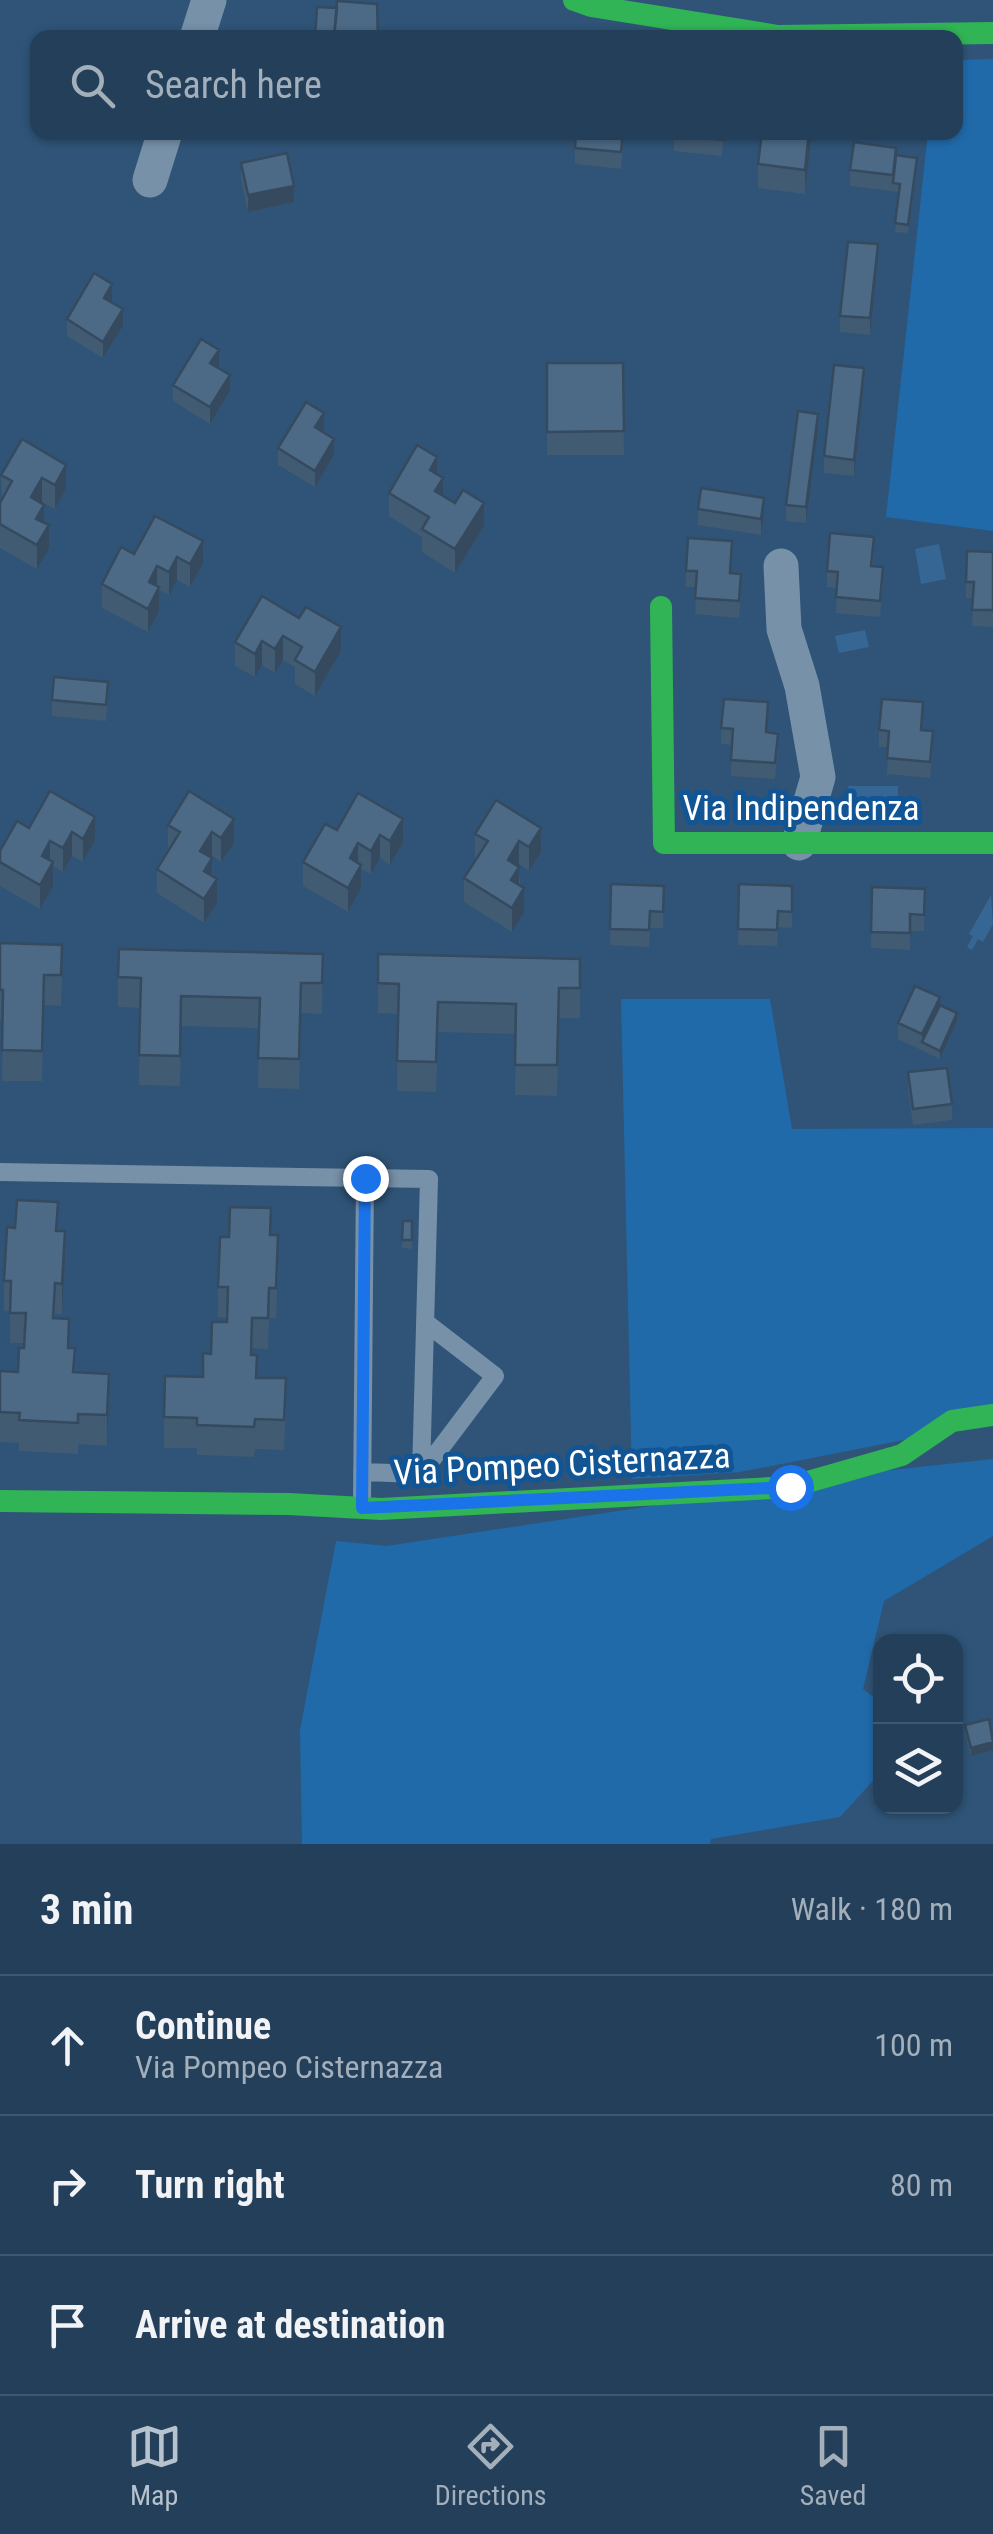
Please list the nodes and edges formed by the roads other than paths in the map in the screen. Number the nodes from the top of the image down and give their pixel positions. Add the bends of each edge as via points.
1 (209, 0) edge
2 (574, 0) edge
3 (199, 30) edge
4 (741, 30) edge
5 (963, 33) edge
6 (993, 33) edge
7 (163, 140) edge
8 (150, 180) dead end
9 (781, 566) dead end
10 (661, 608) dead end
11 (799, 843) junction
12 (993, 843) edge
13 (0, 1172) edge
14 (365, 1178) junction
15 (425, 1322) junction
16 (993, 1415) edge
17 (362, 1472) junction
18 (421, 1474) junction
19 (0, 1501) edge
20 (362, 1508) junction

1 - 3 street
2 - 4 street
5 - 6 street
7 - 8 street
9 - 11 street via 784,629 818,777
10 - 11 street, Via Indipendenza via 664,843
11 - 12 street, Via Indipendenza
13 - 14 lane
14 - 15 lane via 428,1179
14 - 17 lane
15 - 18 lane
15 - 18 lane via 496,1376
16 - 20 street, Via Pompeo Cisternazza via 952,1421 902,1455 790,1487
17 - 18 lane
17 - 20 lane
19 - 20 street, Via Pompeo Cisternazza

